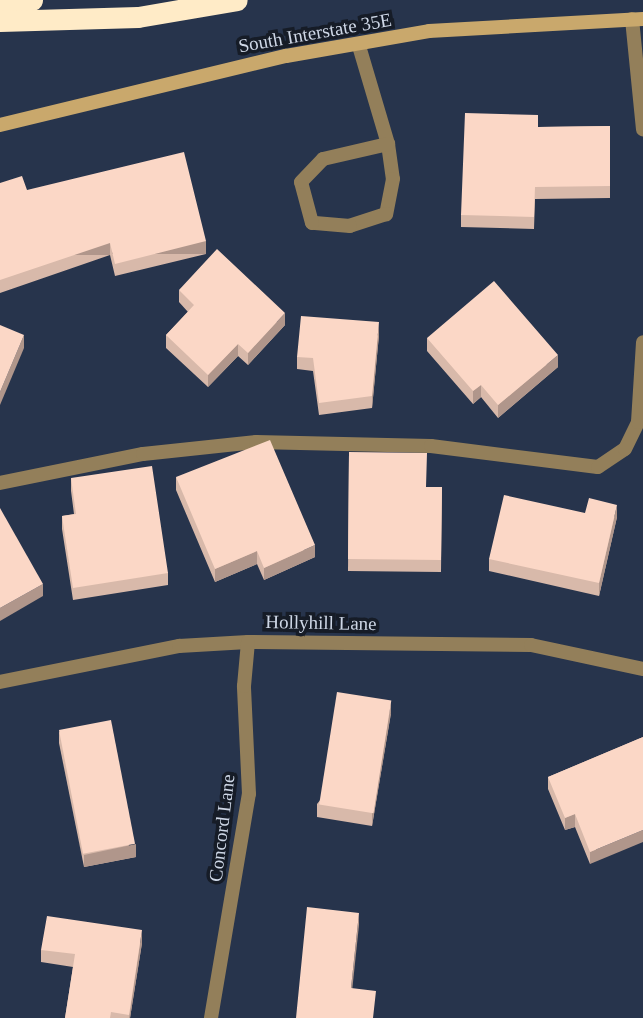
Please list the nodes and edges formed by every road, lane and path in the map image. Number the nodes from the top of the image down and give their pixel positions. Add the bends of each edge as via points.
1 (32, 0) edge
2 (237, 0) edge
3 (0, 8) edge
4 (638, 19) edge
5 (0, 21) edge
6 (359, 46) junction
7 (0, 125) edge
8 (643, 129) edge
9 (388, 144) junction
10 (643, 342) edge
11 (0, 483) edge
12 (248, 642) junction
13 (643, 670) edge
14 (0, 682) edge
15 (211, 1018) edge

1 - 3 highway
2 - 5 highway via 138,17
4 - 6 main road, South Interstate 35E via 429,31
4 - 8 street
6 - 7 main road, South Interstate 35E via 286,56
6 - 9 street
9 - 9 street via 393,179 386,214 350,226 312,223 301,182 323,159
10 - 11 street via 638,422 625,449 598,467 431,446 256,442 143,454
12 - 13 street, Hollyhill Lane via 531,645
12 - 14 street, Hollyhill Lane via 179,646
12 - 15 street, Concord Lane via 244,686 249,794

